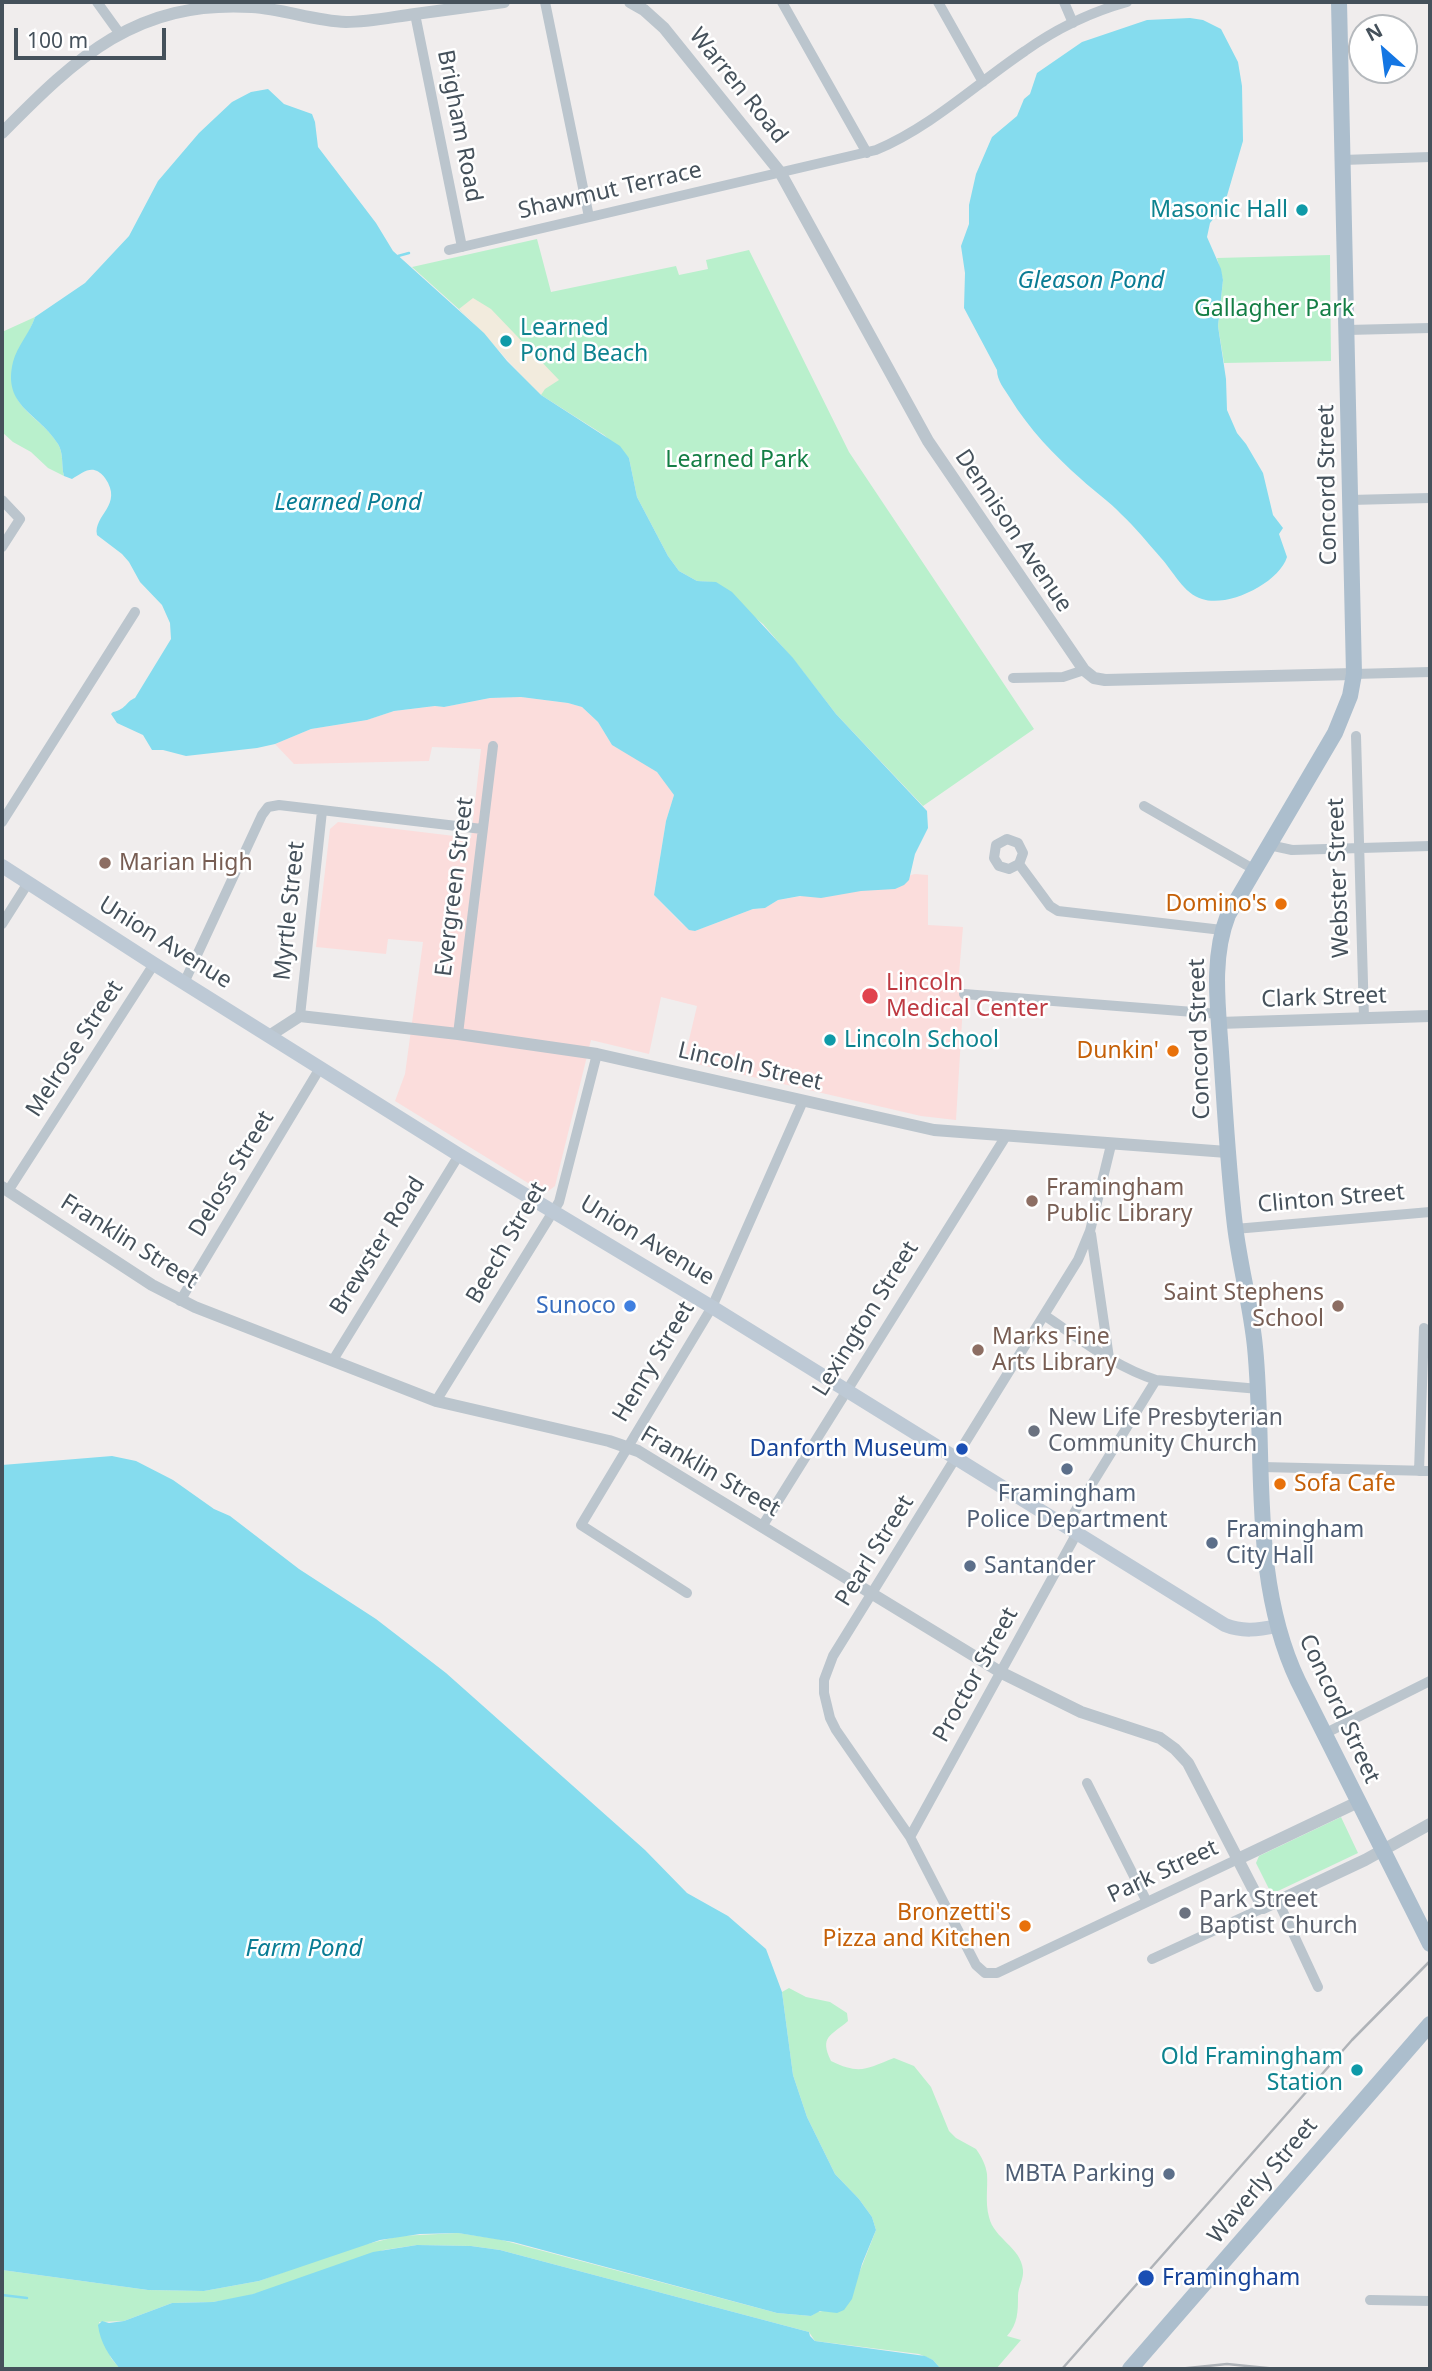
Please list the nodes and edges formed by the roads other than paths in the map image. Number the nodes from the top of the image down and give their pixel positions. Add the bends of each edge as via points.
1 (97, 2) edge
2 (504, 2) edge
3 (545, 2) edge
4 (630, 2) edge
5 (782, 2) edge
6 (938, 2) edge
7 (1064, 2) edge
8 (1127, 2) edge
9 (1339, 2) edge
10 (415, 14) junction
11 (1073, 23) junction
12 (120, 33) junction
13 (983, 82) junction
14 (2, 133) edge
15 (867, 153) junction
16 (1430, 157) edge
17 (1343, 159) junction
18 (780, 172) junction
19 (589, 217) junction
20 (462, 247) junction
21 (449, 250) dead end
22 (1430, 328) edge
23 (1347, 330) junction
24 (1430, 498) edge
25 (2, 500) edge
26 (1350, 500) junction
27 (2, 547) edge
28 (135, 612) dead end
29 (1084, 670) junction
30 (1430, 672) edge
31 (1354, 674) junction
32 (1013, 678) dead end
33 (1356, 736) dead end
34 (493, 746) dead end
35 (1144, 806) dead end
36 (322, 811) junction
37 (2, 822) edge
38 (482, 829) junction
39 (1269, 845) junction
40 (1430, 846) edge
41 (1358, 848) junction
42 (1019, 864) dead end
43 (2, 866) edge
44 (1255, 870) junction
45 (28, 883) junction
46 (2, 924) edge
47 (1222, 930) junction
48 (154, 964) junction
49 (184, 983) junction
50 (964, 994) dead end
51 (300, 1016) junction
52 (1430, 1016) edge
53 (1219, 1018) junction
54 (1364, 1018) junction
55 (458, 1034) junction
56 (269, 1036) junction
57 (597, 1054) junction
58 (320, 1068) junction
59 (803, 1101) junction
60 (1006, 1136) junction
61 (1111, 1144) junction
62 (1227, 1152) junction
63 (459, 1155) junction
64 (5, 1189) edge
65 (554, 1212) junction
66 (1430, 1212) edge
67 (1235, 1229) junction
68 (1090, 1231) junction
69 (180, 1301) junction
70 (712, 1307) junction
71 (1044, 1315) junction
72 (1424, 1328) dead end
73 (1109, 1358) junction
74 (333, 1360) junction
75 (1156, 1380) junction
76 (1427, 1387) edge
77 (1259, 1390) junction
78 (847, 1391) junction
79 (436, 1401) junction
80 (627, 1447) junction
81 (956, 1459) junction
82 (1262, 1467) junction
83 (1425, 1471) edge
84 (763, 1525) junction
85 (1072, 1530) junction
86 (687, 1593) dead end
87 (873, 1594) junction
88 (1277, 1626) junction
89 (1002, 1673) junction
90 (1430, 1681) edge
91 (1324, 1734) junction
92 (1087, 1783) dead end
93 (1358, 1802) junction
94 (1430, 1824) edge
95 (910, 1837) junction
96 (1383, 1850) junction
97 (1238, 1859) junction
98 (1278, 1901) junction
99 (1147, 1902) junction
100 (1263, 1908) junction
101 (1430, 1944) edge
102 (1152, 1959) dead end
103 (985, 1973) joint
104 (1318, 1987) dead end
105 (1430, 2024) edge
106 (1370, 2300) dead end
107 (1430, 2301) edge
108 (1130, 2369) edge

1 - 12 street
2 - 10 street
3 - 19 street
4 - 18 street, Warren Road via 664,28
5 - 15 street
6 - 13 street
7 - 11 street
8 - 11 street, Shawmut Terrace
9 - 17 main road, Concord Street
10 - 12 street via 344,22 271,9 223,7 179,13
10 - 20 street, Brigham Road
11 - 13 street, Shawmut Terrace
12 - 14 street via 77,61
13 - 15 street, Shawmut Terrace via 932,119
15 - 18 street, Shawmut Terrace
16 - 17 street
17 - 23 main road, Concord Street
18 - 19 street, Shawmut Terrace
18 - 29 street, Dennison Avenue via 928,441
19 - 20 street, Shawmut Terrace
20 - 21 street, Shawmut Terrace
22 - 23 street
23 - 26 main road, Concord Street
24 - 26 street
25 - 27 street via 20,519
26 - 31 main road, Concord Street
28 - 37 street
29 - 31 street via 1105,680
29 - 32 street via 1063,677
30 - 31 street
31 - 39 main road, Concord Street via 1335,733
33 - 41 street, Webster Street
34 - 38 street, Evergreen Street
35 - 44 street
36 - 38 street
36 - 49 street via 268,807
36 - 51 street, Myrtle Street
38 - 55 street, Evergreen Street
39 - 41 street via 1292,850
39 - 44 main road, Concord Street
40 - 41 street
41 - 54 street, Webster Street
42 - 47 street via 1058,911
43 - 45 main road, Union Avenue
44 - 47 main road, Concord Street
45 - 46 street
45 - 48 main road, Union Avenue
47 - 53 main road, Concord Street via 1217,972
48 - 49 main road, Union Avenue
48 - 64 street, Melrose Street
49 - 56 main road, Union Avenue
50 - 53 street
51 - 55 street, Lincoln Street
51 - 56 street
52 - 54 street, Clark Street
53 - 54 street, Clark Street
53 - 62 main road, Concord Street
55 - 57 street, Lincoln Street
56 - 58 main road, Union Avenue
57 - 59 street, Lincoln Street
57 - 65 street, Beech Street
58 - 63 main road, Union Avenue
58 - 69 street, Deloss Street
59 - 60 street, Lincoln Street via 925,1129
59 - 70 street, Henry Street
60 - 61 street, Lincoln Street
60 - 78 street, Lexington Street
61 - 62 street, Lincoln Street
61 - 68 street, Pearl Street
62 - 67 main road, Concord Street
63 - 65 main road, Union Avenue
63 - 74 street, Brewster Road
64 - 69 street, Franklin Street
65 - 70 main road, Union Avenue
65 - 79 street, Beech Street
66 - 67 street, Clinton Street
67 - 77 main road, Concord Street
68 - 71 street, Pearl Street
68 - 73 street
69 - 74 street, Franklin Street
70 - 78 main road, Union Avenue
70 - 80 street, Henry Street
71 - 73 street
71 - 81 street, Pearl Street
72 - 76 street
73 - 75 street
74 - 79 street, Franklin Street
75 - 77 street
75 - 85 street, Proctor Street
76 - 83 street
77 - 82 main road, Concord Street
78 - 81 main road, Union Avenue
78 - 84 street, Lexington Street
79 - 80 street, Franklin Street
80 - 84 street, Franklin Street
80 - 86 street, Henry Street via 582,1525
81 - 85 main road, Union Avenue
81 - 87 street, Pearl Street
82 - 83 street
82 - 88 main road, Concord Street via 1264,1530
84 - 87 street, Franklin Street
85 - 88 main road, Union Avenue via 1225,1625 1252,1630
85 - 89 street, Proctor Street
87 - 89 street, Franklin Street
87 - 95 street, Pearl Street via 834,1656 824,1680 825,1705 836,1730
88 - 91 main road, Concord Street
89 - 95 street, Proctor Street
89 - 97 street, Franklin Street via 1069,1707 1147,1732 1175,1749 1195,1774
90 - 91 street
91 - 93 main road, Concord Street
92 - 99 street
93 - 96 main road, Concord Street
93 - 97 street, Park Street
94 - 96 street
95 - 103 street, Pearl Street via 976,1965
96 - 98 street
96 - 101 main road, Concord Street
97 - 99 street, Park Street
97 - 100 street, Franklin Street
98 - 100 street
98 - 104 street
99 - 103 street, Park Street via 997,1973
100 - 102 street
105 - 108 main road, Waverly Street
106 - 107 street

